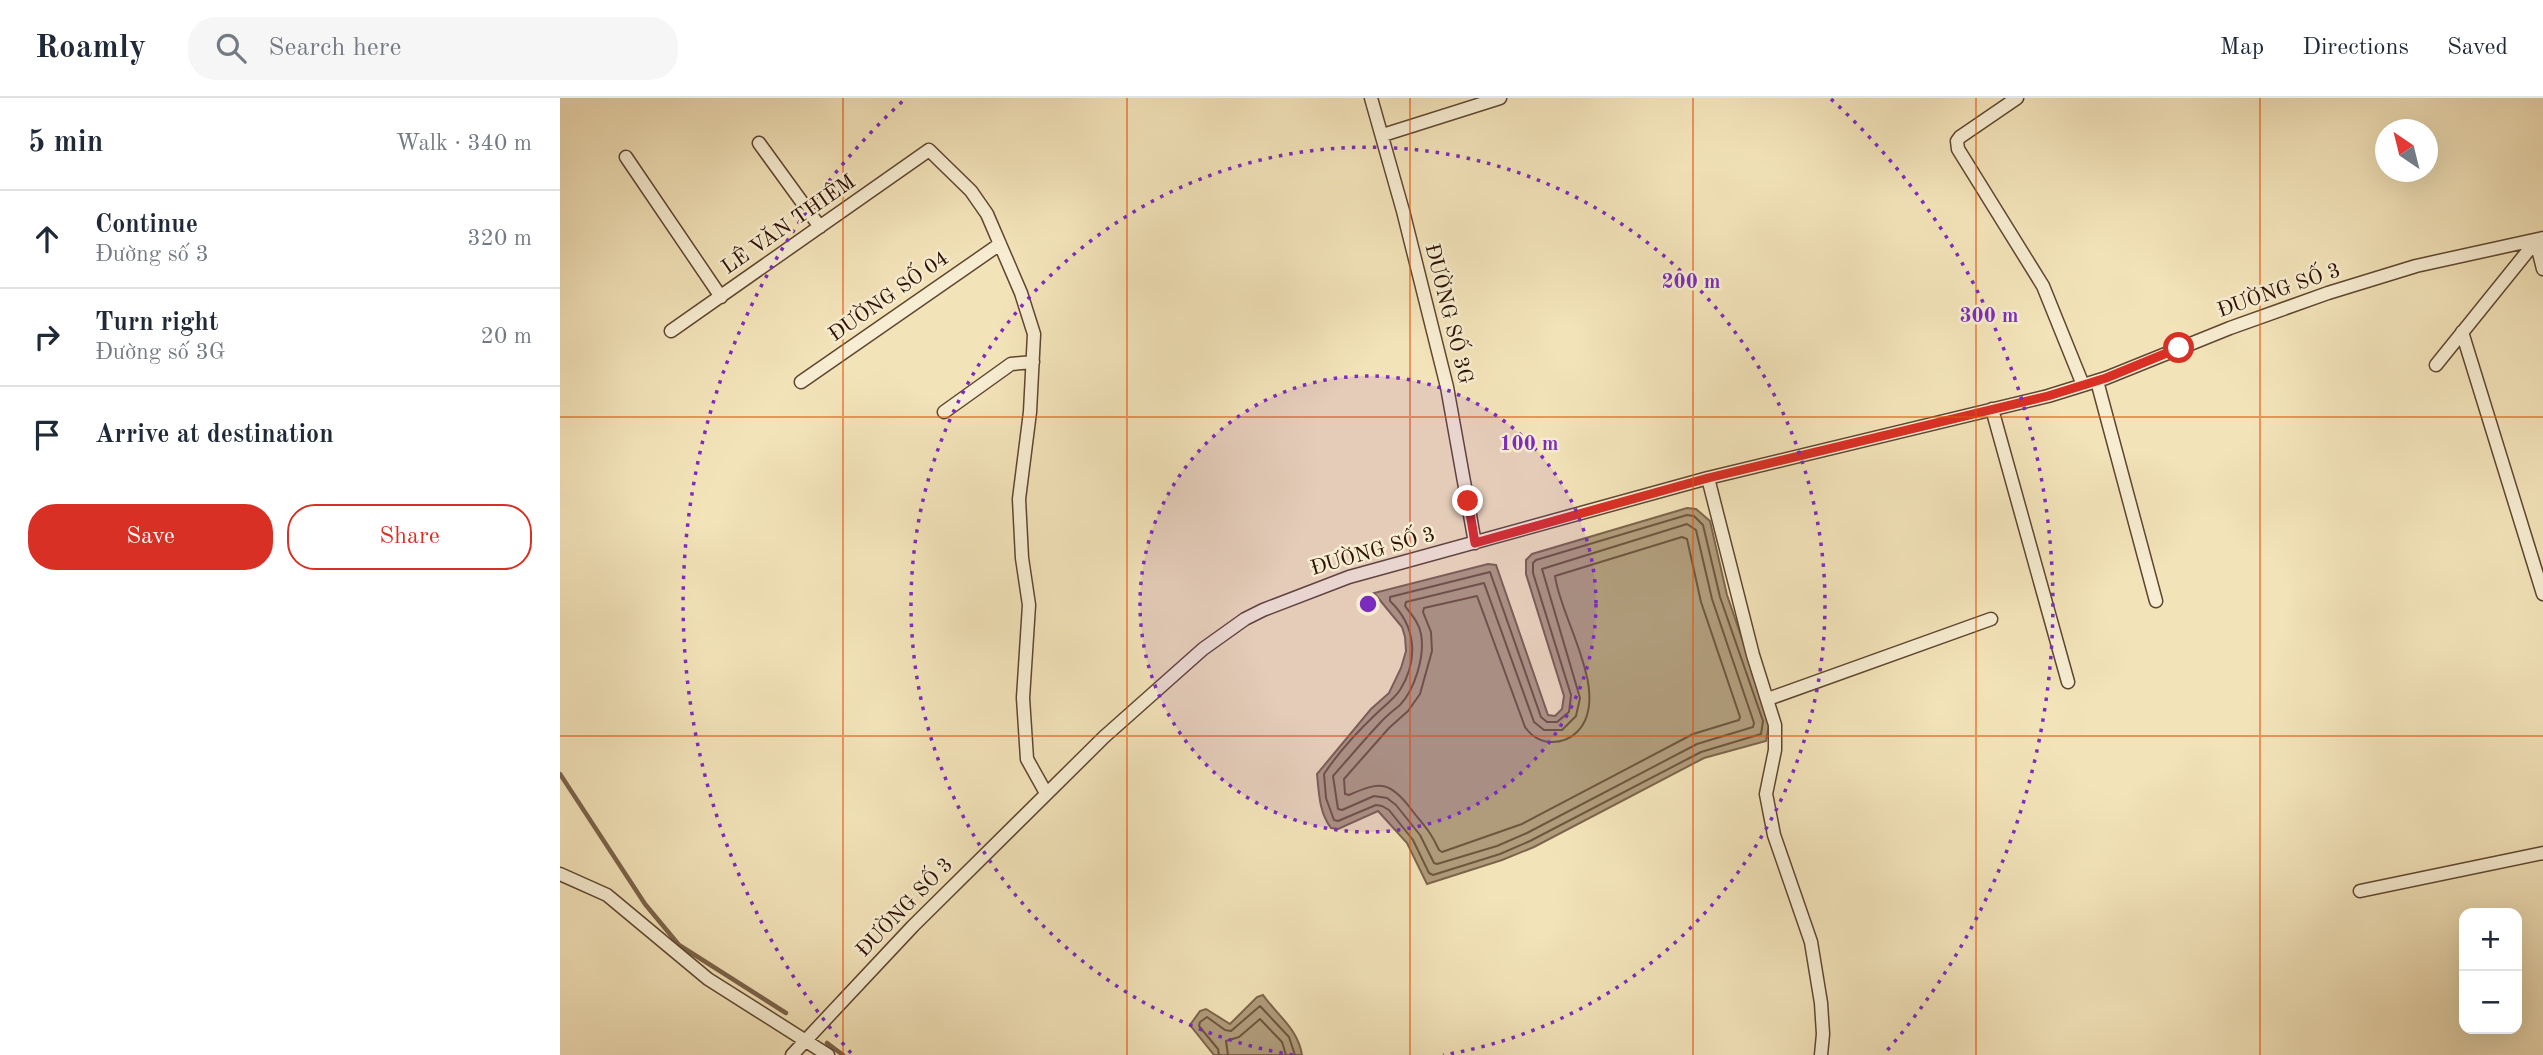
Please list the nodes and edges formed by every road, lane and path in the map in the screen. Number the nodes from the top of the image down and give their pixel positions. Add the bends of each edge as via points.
1 (1370, 98) edge
2 (1500, 98) edge
3 (2017, 98) edge
4 (1383, 135) junction
5 (759, 143) dead end
6 (626, 157) dead end
7 (820, 227) junction
8 (2539, 239) edge
9 (1000, 244) junction
10 (2543, 269) edge
11 (721, 296) junction
12 (671, 331) dead end
13 (2462, 332) junction
14 (1033, 362) junction
15 (2436, 365) dead end
16 (2096, 381) junction
17 (801, 382) dead end
18 (2083, 385) junction
19 (1992, 410) junction
20 (944, 412) dead end
21 (1708, 478) junction
22 (1475, 543) junction
23 (2543, 594) edge
24 (2156, 601) dead end
25 (1991, 619) dead end
26 (2068, 682) dead end
27 (1768, 699) junction
28 (1046, 793) junction
29 (2543, 853) edge
30 (560, 874) edge
31 (2360, 891) dead end
32 (806, 1039) junction
33 (792, 1055) edge
34 (828, 1055) edge
35 (1821, 1055) edge

1 - 4 street, ĐƯỜNG SỐ 3G
2 - 4 street
3 - 18 street via 1965,133 1958,149 2043,286
4 - 22 street, ĐƯỜNG SỐ 3G via 1447,387
5 - 7 street
6 - 11 street
7 - 9 street, LÊ VĂN THIÊM via 929,150 971,191
7 - 11 street, LÊ VĂN THIÊM
8 - 10 street
8 - 13 street
8 - 16 street, ĐƯỜNG SỐ 3 via 2428,263 2328,293
9 - 14 street via 1034,334
9 - 17 street, ĐƯỜNG SỐ 04
11 - 12 street, LÊ VĂN THIÊM
13 - 15 street
13 - 23 street
14 - 20 street via 1011,364
14 - 28 street via 1019,499 1029,605 1024,698 1027,759
16 - 18 street, ĐƯỜNG SỐ 3
16 - 24 street
18 - 19 street, ĐƯỜNG SỐ 3
19 - 21 street, ĐƯỜNG SỐ 3
19 - 26 street
21 - 22 street, ĐƯỜNG SỐ 3
21 - 27 street
22 - 28 street, ĐƯỜNG SỐ 3 via 1338,581 1245,619 1173,673
25 - 27 street
27 - 35 street via 1776,737 1766,794 1774,835 1811,942 1821,1003
28 - 32 street, ĐƯỜNG SỐ 3
29 - 31 street
30 - 32 street via 607,895 708,979
32 - 33 street, ĐƯỜNG SỐ 3
32 - 34 street

